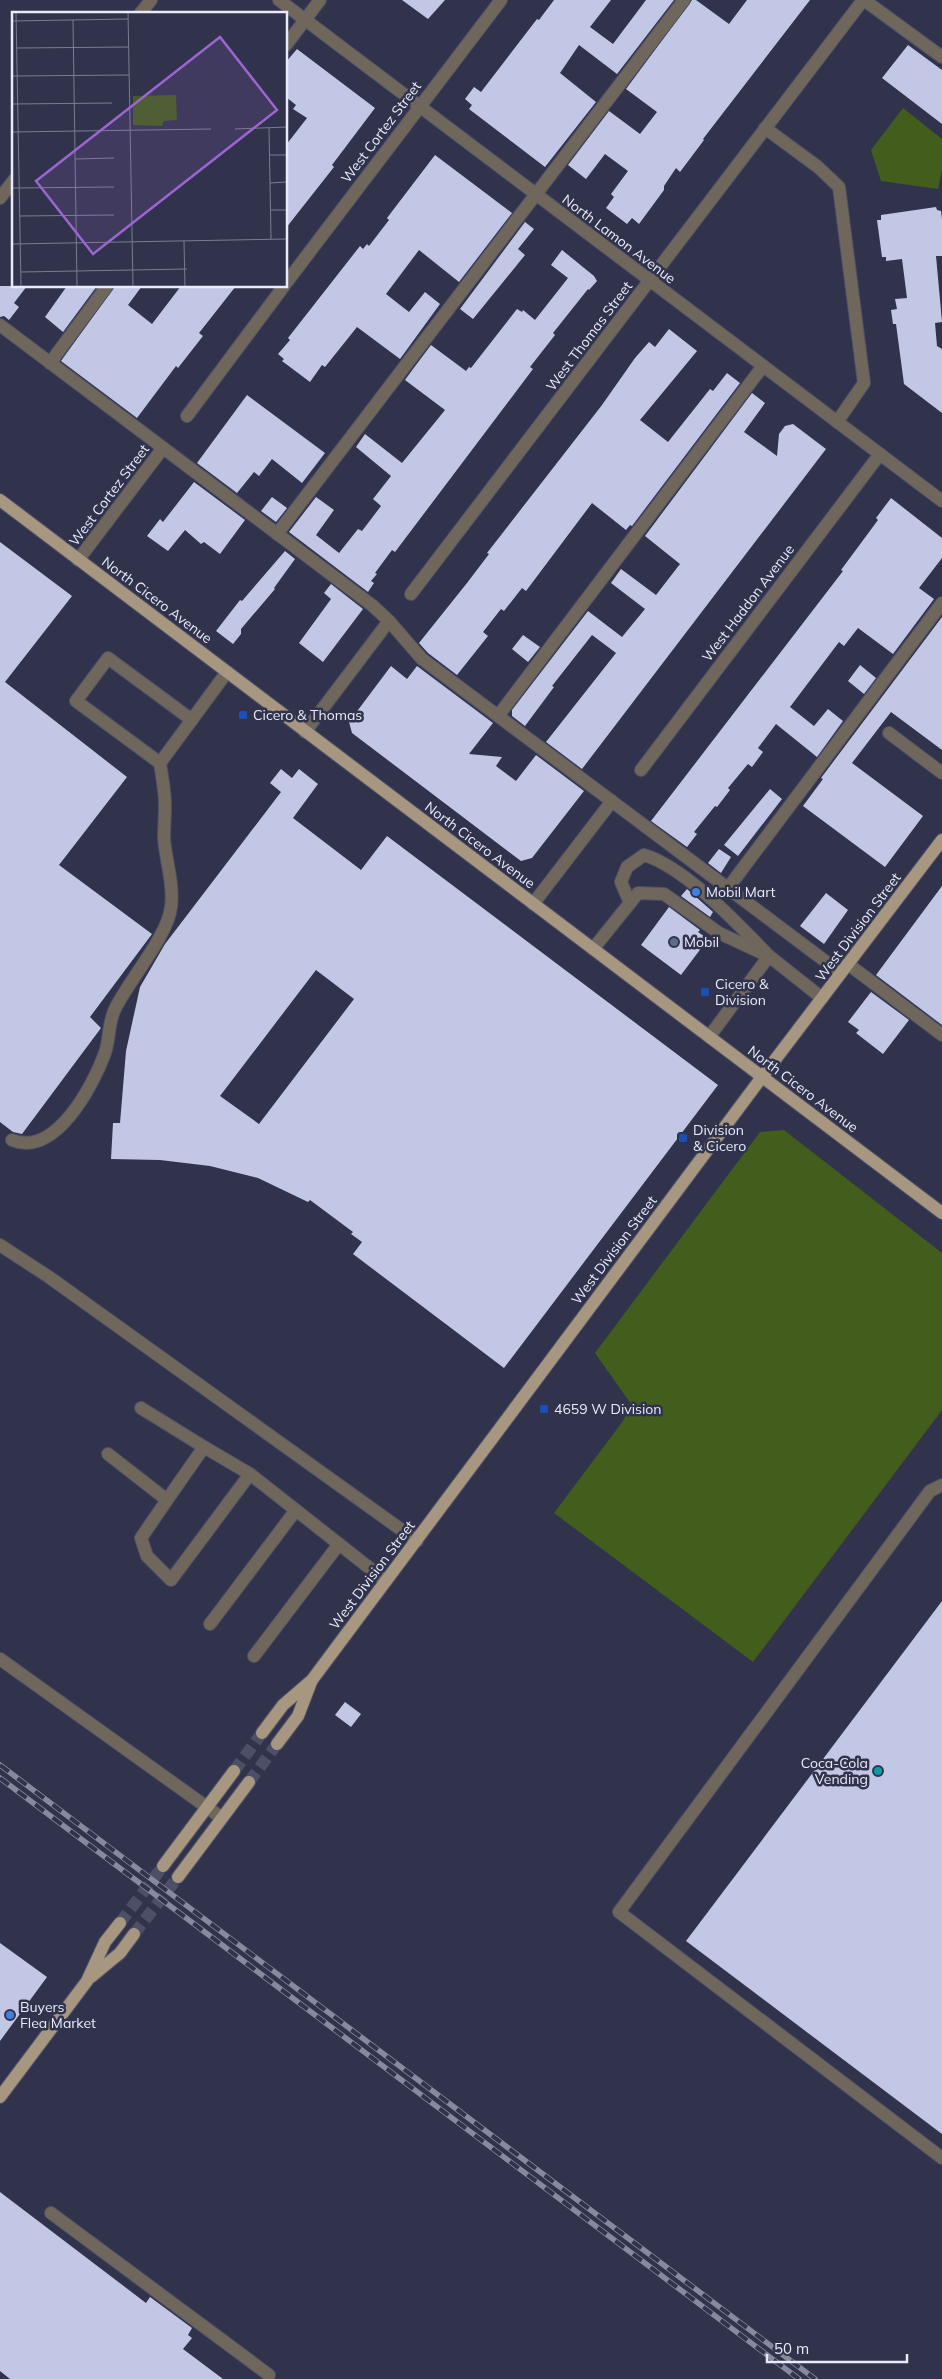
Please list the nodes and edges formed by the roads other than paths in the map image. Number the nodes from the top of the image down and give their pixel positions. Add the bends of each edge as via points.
1 (150, 0) edge
2 (279, 0) edge
3 (320, 0) edge
4 (501, 0) edge
5 (684, 0) edge
6 (864, 0) edge
7 (141, 12) edge
8 (305, 20) junction
9 (288, 42) edge
10 (942, 57) edge
11 (420, 106) junction
12 (765, 128) junction
13 (12, 183) edge
14 (536, 194) junction
15 (0, 198) edge
16 (650, 280) junction
17 (288, 281) edge
18 (106, 288) edge
19 (283, 288) edge
20 (0, 325) edge
21 (50, 363) junction
22 (763, 366) junction
23 (187, 416) dead end
24 (837, 422) junction
25 (163, 448) junction
26 (880, 454) junction
27 (0, 500) edge
28 (942, 501) edge
29 (277, 534) junction
30 (78, 560) junction
31 (411, 594) dead end
32 (942, 603) edge
33 (389, 621) junction
34 (227, 672) junction
35 (498, 716) junction
36 (192, 720) junction
37 (305, 732) junction
38 (890, 733) dead end
39 (160, 763) junction
40 (641, 770) dead end
41 (942, 773) edge
42 (612, 801) junction
43 (942, 840) edge
44 (728, 888) junction
45 (630, 903) junction
46 (533, 904) junction
47 (593, 949) junction
48 (769, 956) junction
49 (845, 968) junction
50 (822, 998) junction
51 (942, 1035) edge
52 (709, 1037) junction
53 (762, 1077) junction
54 (12, 1140) dead end
55 (942, 1213) edge
56 (0, 1245) edge
57 (141, 1408) dead end
58 (204, 1447) junction
59 (108, 1454) dead end
60 (250, 1474) junction
61 (942, 1485) edge
62 (166, 1500) junction
63 (296, 1510) junction
64 (416, 1540) junction
65 (339, 1544) junction
66 (386, 1581) junction
67 (210, 1624) dead end
68 (254, 1656) dead end
69 (0, 1659) edge
70 (312, 1680) junction
71 (262, 1733) tunnel mouth
72 (277, 1744) tunnel mouth
73 (234, 1771) tunnel mouth
74 (249, 1782) tunnel mouth
75 (207, 1807) junction
76 (222, 1818) junction
77 (163, 1866) tunnel mouth
78 (178, 1877) tunnel mouth
79 (120, 1923) tunnel mouth
80 (134, 1934) tunnel mouth
81 (87, 1981) junction
82 (0, 2097) edge
83 (942, 2158) edge
84 (51, 2214) dead end
85 (269, 2375) dead end

1 - 7 street
2 - 8 street, North Lamon Avenue
3 - 8 street
4 - 11 street, West Cortez Street
5 - 14 street
6 - 10 street
6 - 12 street, West Thomas Street
8 - 9 street
8 - 11 street, North Lamon Avenue
11 - 14 street, North Lamon Avenue
11 - 17 street, West Cortez Street
12 - 16 street, West Thomas Street
12 - 24 street via 818,167 839,187 864,384
13 - 15 street
14 - 16 street, North Lamon Avenue
14 - 29 street
16 - 22 street, North Lamon Avenue
16 - 31 street, West Thomas Street
18 - 21 street
19 - 23 street, West Cortez Street
20 - 21 street
21 - 25 street
22 - 24 street, North Lamon Avenue
22 - 35 street
24 - 26 street, North Lamon Avenue
25 - 29 street
25 - 30 street, West Cortez Street
26 - 28 street, North Lamon Avenue
26 - 40 street, West Haddon Avenue
27 - 30 main road, North Cicero Avenue
29 - 33 street
30 - 34 main road, North Cicero Avenue
32 - 44 street
33 - 35 street via 422,659
33 - 37 street
34 - 36 street
34 - 37 main road, North Cicero Avenue
35 - 42 street
36 - 39 street
36 - 39 street via 108,658 76,701
37 - 46 main road, North Cicero Avenue
38 - 41 street
39 - 54 street via 172,906 165,927 114,1010 105,1053 69,1117 60,1129 49,1135 21,1144
42 - 44 street
42 - 46 street
43 - 49 main road, West Division Street
44 - 49 street
45 - 47 street
45 - 48 street via 638,893 664,894 719,933
45 - 48 street via 621,882 627,867 644,855 661,860 732,916
46 - 47 main road, North Cicero Avenue
47 - 52 main road, North Cicero Avenue
48 - 50 street
48 - 52 street
49 - 50 main road, West Division Street
49 - 51 street
50 - 53 main road, West Division Street
52 - 53 main road, North Cicero Avenue
53 - 55 main road, North Cicero Avenue
53 - 64 main road, West Division Street
56 - 64 street via 50,1277
57 - 58 street
58 - 60 street
58 - 62 street
59 - 62 street
60 - 62 street via 171,1580 146,1556 142,1538
60 - 63 street
61 - 83 street via 930,1491 619,1912
63 - 65 street
63 - 67 street
64 - 66 main road, West Division Street
65 - 66 street
65 - 68 street
66 - 70 main road, West Division Street
69 - 75 street
70 - 71 main road, West Division Street via 283,1704
70 - 72 main road, West Division Street via 298,1716
73 - 75 main road
74 - 76 main road
75 - 76 street
75 - 77 main road
76 - 78 main road
79 - 81 main road via 105,1942
80 - 81 main road via 120,1953
81 - 82 main road
84 - 85 street

